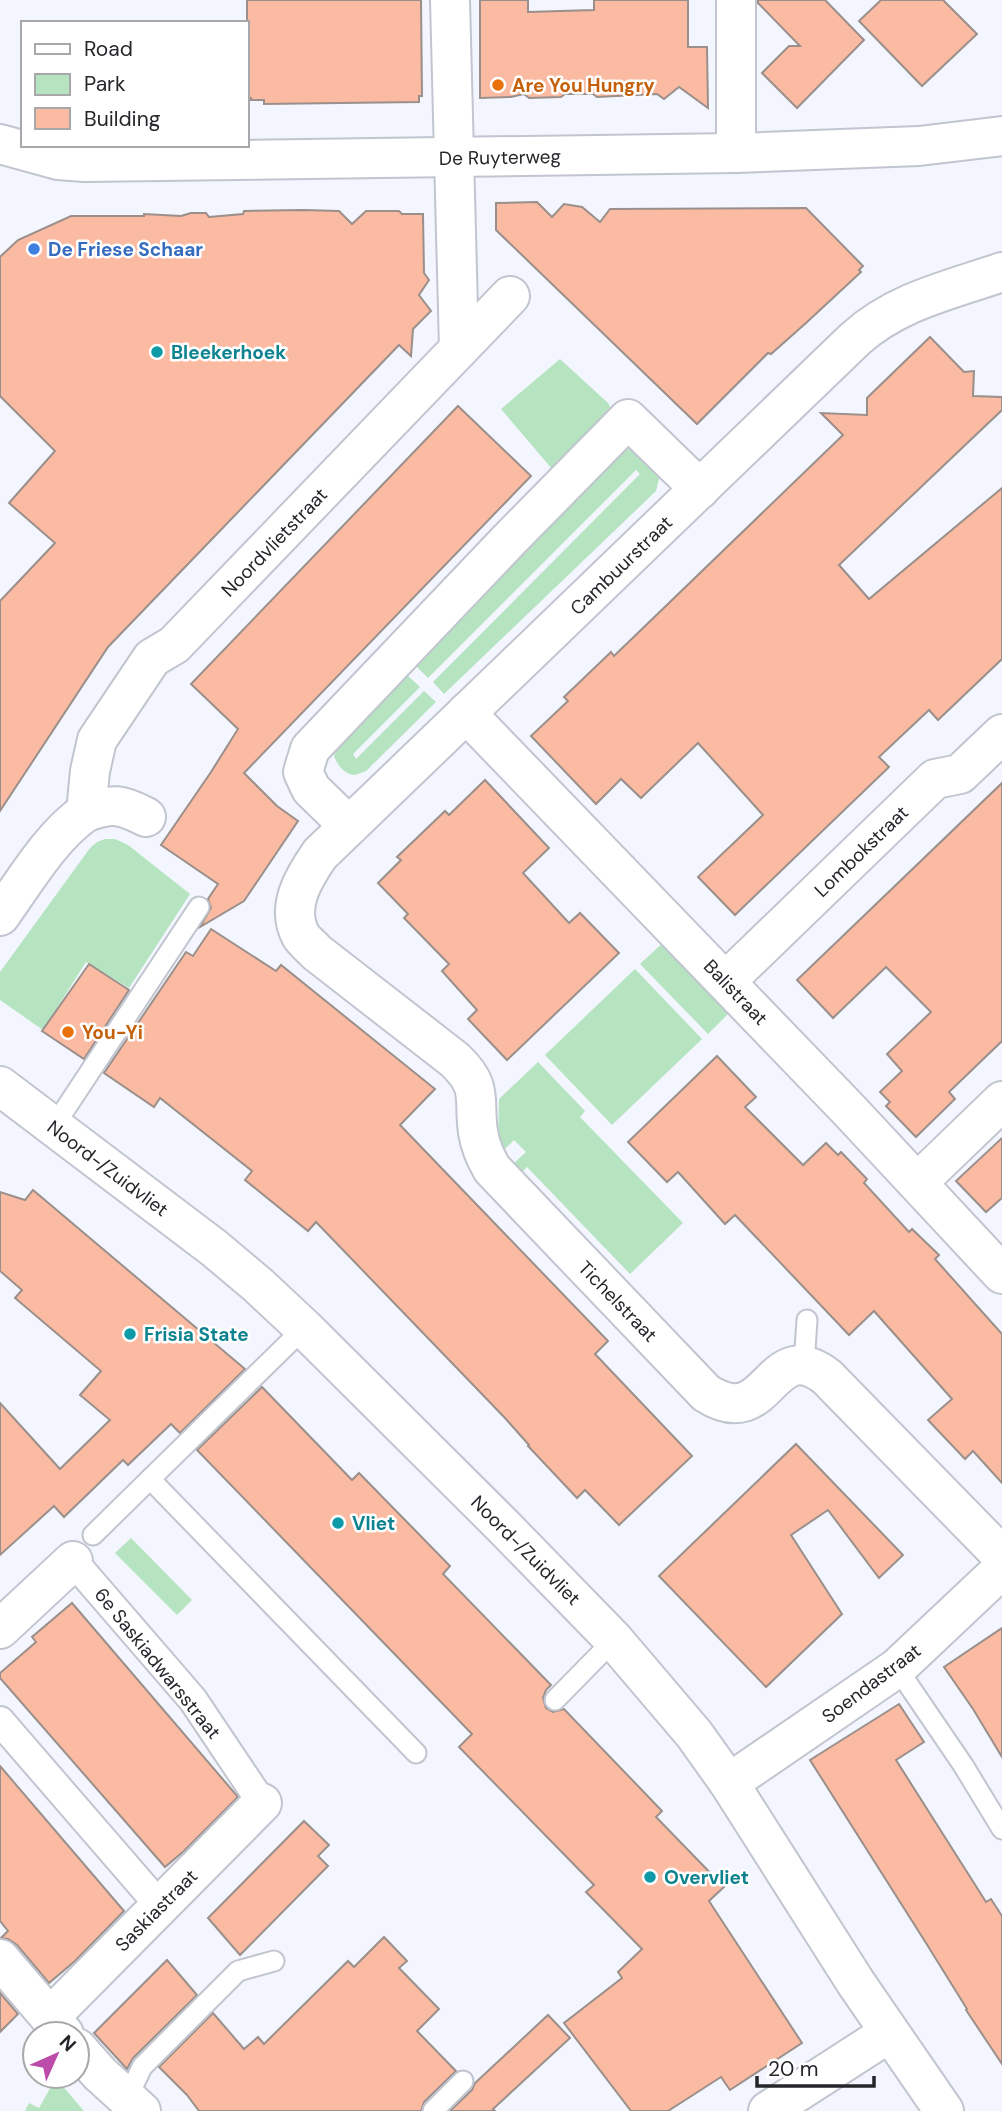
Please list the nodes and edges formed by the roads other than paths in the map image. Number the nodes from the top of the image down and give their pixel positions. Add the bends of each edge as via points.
1 (450, 0) edge
2 (736, 0) edge
3 (1001, 140) edge
4 (0, 144) edge
5 (736, 153) junction
6 (453, 158) junction
7 (1002, 272) edge
8 (510, 296) dead end
9 (458, 349) junction
10 (700, 489) junction
11 (466, 713) junction
12 (1002, 734) edge
13 (86, 811) junction
14 (146, 817) dead end
15 (349, 826) junction
16 (199, 907) dead end
17 (0, 916) edge
18 (296, 919) joint
19 (726, 981) junction
20 (0, 1086) edge
21 (1002, 1101) edge
22 (54, 1126) junction
23 (918, 1182) junction
24 (1002, 1274) edge
25 (807, 1320) dead end
26 (304, 1328) junction
27 (804, 1364) junction
28 (150, 1479) junction
29 (83, 1548) junction
30 (1002, 1556) edge
31 (1002, 1569) edge
32 (0, 1629) edge
33 (614, 1640) junction
34 (897, 1668) junction
35 (555, 1700) dead end
36 (0, 1721) edge
37 (416, 1754) dead end
38 (729, 1783) junction
39 (262, 1804) joint
40 (1002, 1829) edge
41 (160, 1906) junction
42 (0, 1959) edge
43 (274, 1961) dead end
44 (52, 2020) edge
45 (62, 2020) edge
46 (889, 2033) junction
47 (91, 2064) edge
48 (463, 2081) dead end
49 (128, 2107) edge
50 (433, 2111) edge
51 (768, 2111) edge
52 (944, 2111) edge

1 - 6 street
2 - 5 street
3 - 5 street, De Ruyterweg
4 - 6 street, De Ruyterweg via 58,160 85,162
5 - 6 street, De Ruyterweg
6 - 9 street
7 - 10 street, Cambuurstraat via 921,299 872,324
8 - 9 street, Noordvlietstraat
9 - 13 street, Noordvlietstraat via 174,645 152,658 97,740
10 - 11 street, Cambuurstraat
10 - 15 street via 628,419 310,749 303,772 311,789
11 - 15 street, Cambuurstraat
11 - 19 street, Balistraat
12 - 19 street, Lombokstraat via 960,774 935,779
13 - 14 street via 107,805 127,807
13 - 17 street via 60,834
15 - 18 street, Cambuurstraat via 302,880
16 - 22 lane
18 - 27 street, Tichelstraat via 301,936 316,952 466,1070 477,1096 482,1151 492,1169 706,1393 734,1405 746,1402 781,1372
19 - 23 street, Balistraat
20 - 22 street, Noord-/Zuidvliet
21 - 23 street
22 - 26 street, Noord-/Zuidvliet via 214,1248
23 - 24 street, Balistraat
25 - 27 lane
26 - 28 lane
26 - 33 street, Noord-/Zuidvliet
27 - 30 street via 827,1377
28 - 29 lane
28 - 37 lane
29 - 32 street
29 - 39 street, 6e Saskiadwarsstraat
31 - 34 street, Soendastraat
33 - 35 lane
33 - 38 street, Noord-/Zuidvliet
34 - 38 street, Soendastraat
34 - 40 lane
36 - 41 street
38 - 46 street, Noord-/Zuidvliet
39 - 41 street, Saskiastraat
41 - 45 street, Saskiastraat
42 - 44 street
43 - 49 lane via 238,1971 142,2067
46 - 51 street
46 - 52 street, Noord-/Zuidvliet
47 - 49 street
48 - 50 lane

